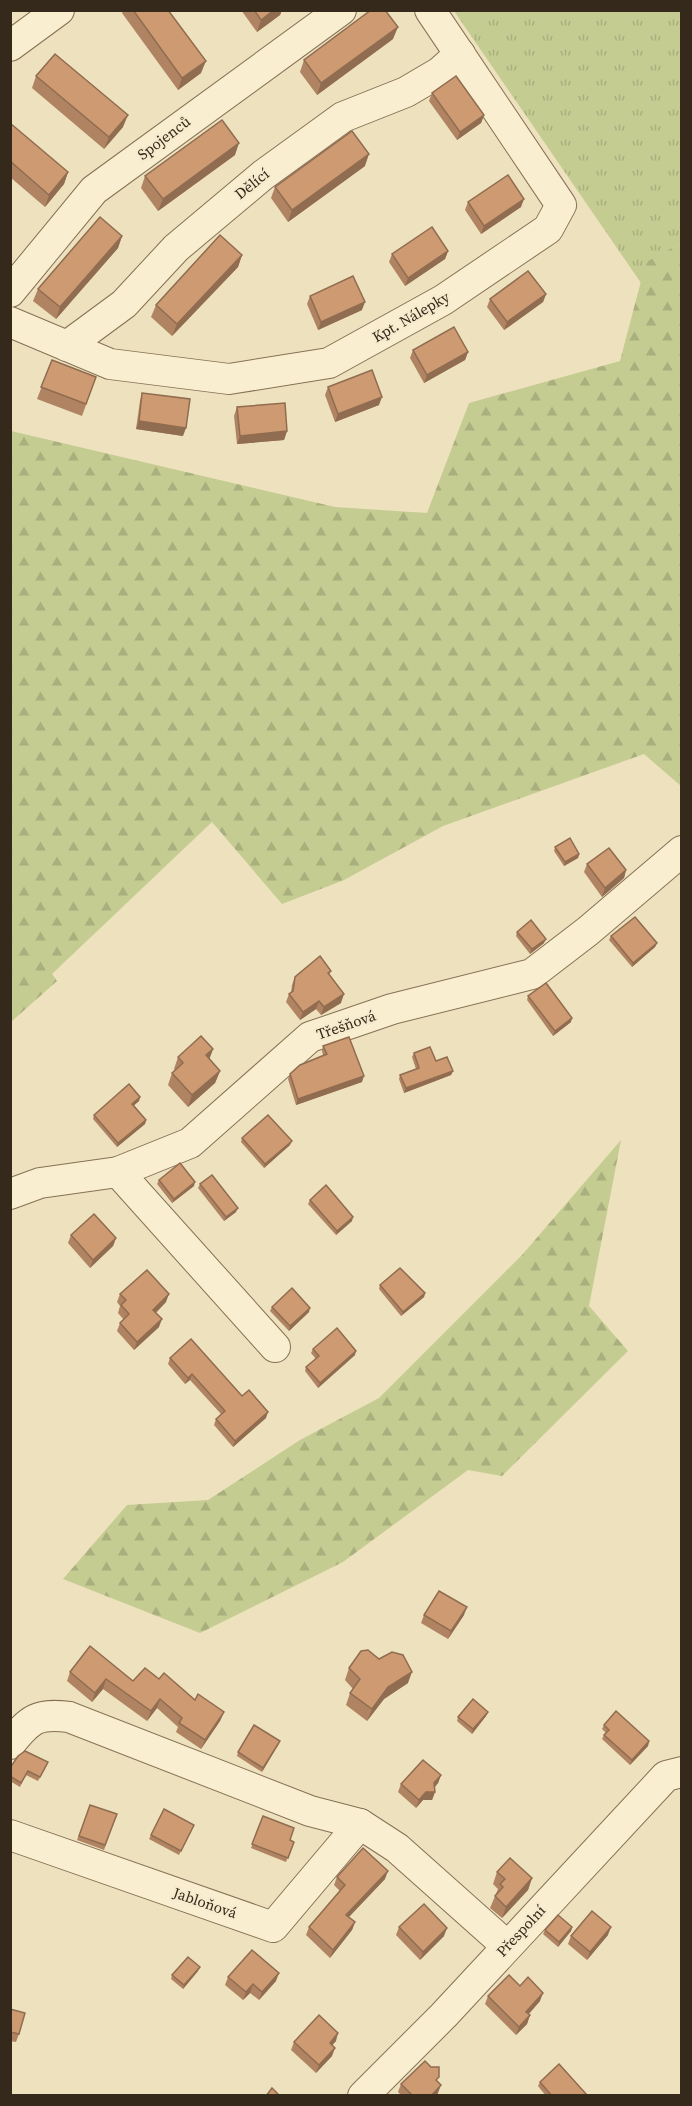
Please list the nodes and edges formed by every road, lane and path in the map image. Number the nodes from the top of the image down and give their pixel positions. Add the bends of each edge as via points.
1 (59, 10) edge
2 (341, 10) edge
3 (430, 10) edge
4 (10, 46) edge
5 (460, 54) junction
6 (10, 292) edge
7 (10, 322) edge
8 (67, 346) junction
9 (681, 851) edge
10 (118, 1172) junction
11 (10, 1194) edge
12 (275, 1347) dead end
13 (10, 1744) edge
14 (681, 1772) edge
15 (360, 1824) junction
16 (10, 1835) edge
17 (507, 1946) junction
18 (363, 2096) edge

1 - 4 street
2 - 6 street, Spojenců via 94,190
3 - 5 street, Kpt. Nálepky
5 - 8 street, Dělící via 440,72 406,92 343,117 263,175 176,248 124,304
5 - 8 street, Kpt. Nálepky via 561,205 548,229 443,300 329,363 230,379 110,364
7 - 8 street, Kpt. Nálepky
9 - 10 street, Třešňová via 532,974 392,1009 310,1037 190,1143
10 - 11 street, Třešňová via 40,1183
10 - 12 street
13 - 15 street via 28,1722 48,1714 69,1718 310,1812
14 - 17 street, Přespolní via 666,1776
15 - 16 street, Jabloňová via 273,1927
15 - 17 street via 397,1848
17 - 18 street, Přespolní

